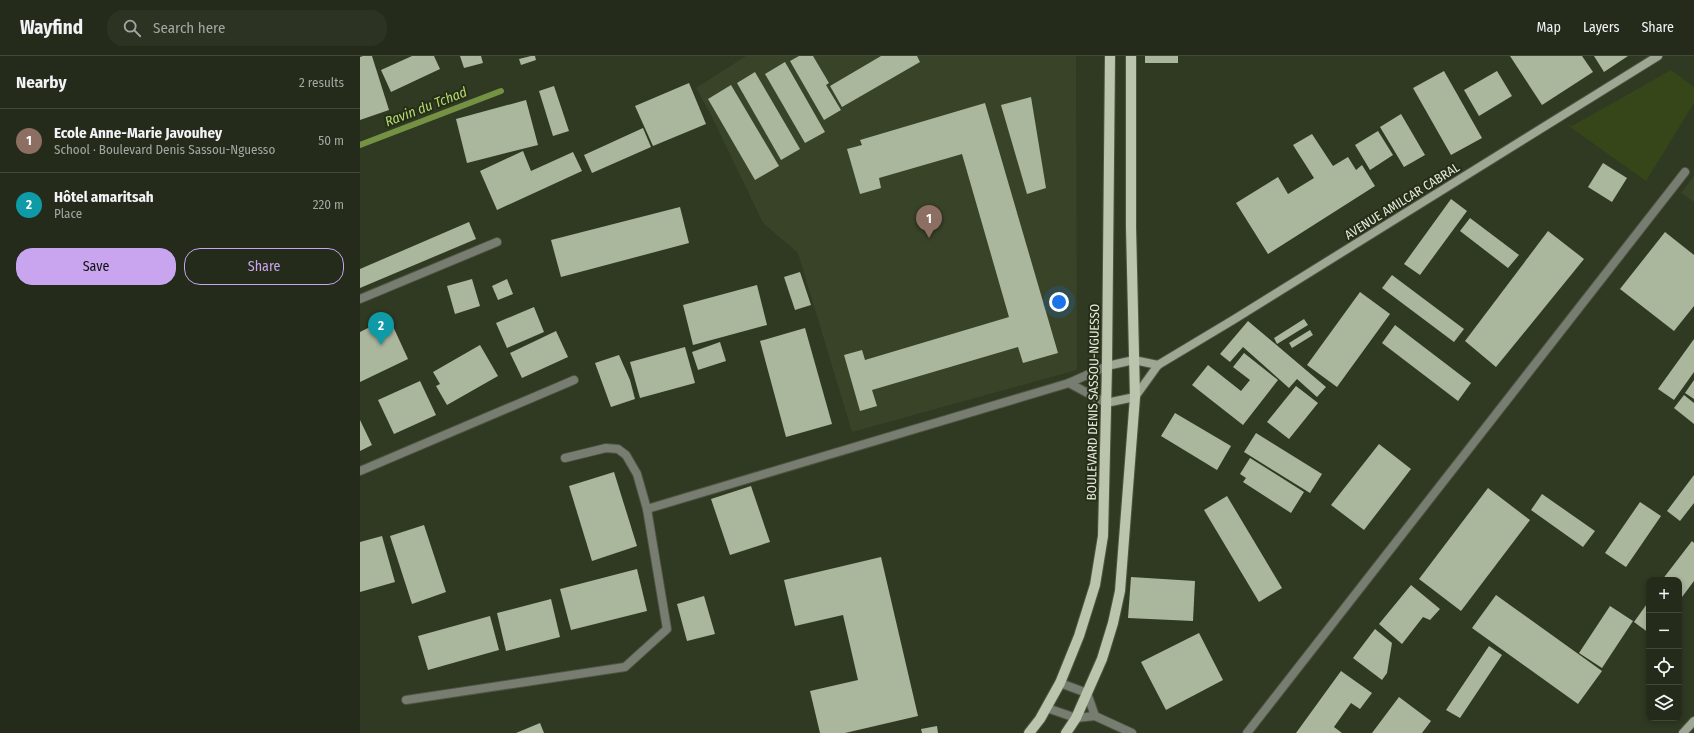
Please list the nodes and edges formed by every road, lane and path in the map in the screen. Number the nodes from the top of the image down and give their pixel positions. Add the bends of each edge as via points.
1 (1110, 56) edge
2 (1131, 56) edge
3 (1658, 56) edge
4 (1685, 172) dead end
5 (497, 242) dead end
6 (360, 299) edge
7 (1134, 360) junction
8 (1158, 365) junction
9 (1107, 366) junction
10 (574, 380) dead end
11 (1069, 383) junction
12 (1135, 397) junction
13 (1106, 403) junction
14 (565, 458) dead end
15 (360, 471) edge
16 (647, 509) junction
17 (1060, 683) junction
18 (1087, 693) junction
19 (406, 700) dead end
20 (1047, 708) junction
21 (1095, 716) junction
22 (1076, 718) junction
23 (1694, 721) edge
24 (1029, 733) edge
25 (1066, 733) edge
26 (1132, 733) edge
27 (1247, 733) edge
28 (1683, 733) edge

1 - 9 main road, BOULEVARD DENIS SASSOU-NGUESSO
2 - 7 main road
3 - 8 main road, AVENUE AMILCAR CABRAL
4 - 27 street
5 - 6 street
7 - 8 main road
7 - 9 main road
7 - 12 main road
8 - 12 main road, AVENUE AMILCAR CABRAL
9 - 11 street
9 - 13 main road, BOULEVARD DENIS SASSOU-NGUESSO
10 - 15 street
11 - 13 street
11 - 16 street
12 - 13 main road
12 - 18 main road via 1120,591 1102,659
13 - 17 main road, BOULEVARD DENIS SASSOU-NGUESSO via 1102,536 1095,585 1079,636
14 - 16 street via 606,448 618,449 626,455 637,474
16 - 19 street via 667,629 625,667
17 - 18 street
17 - 20 main road, BOULEVARD DENIS SASSOU-NGUESSO
18 - 21 street
18 - 22 main road
20 - 22 street
20 - 24 main road, BOULEVARD DENIS SASSOU-NGUESSO
21 - 22 street
21 - 26 street
22 - 25 main road
23 - 28 main road

